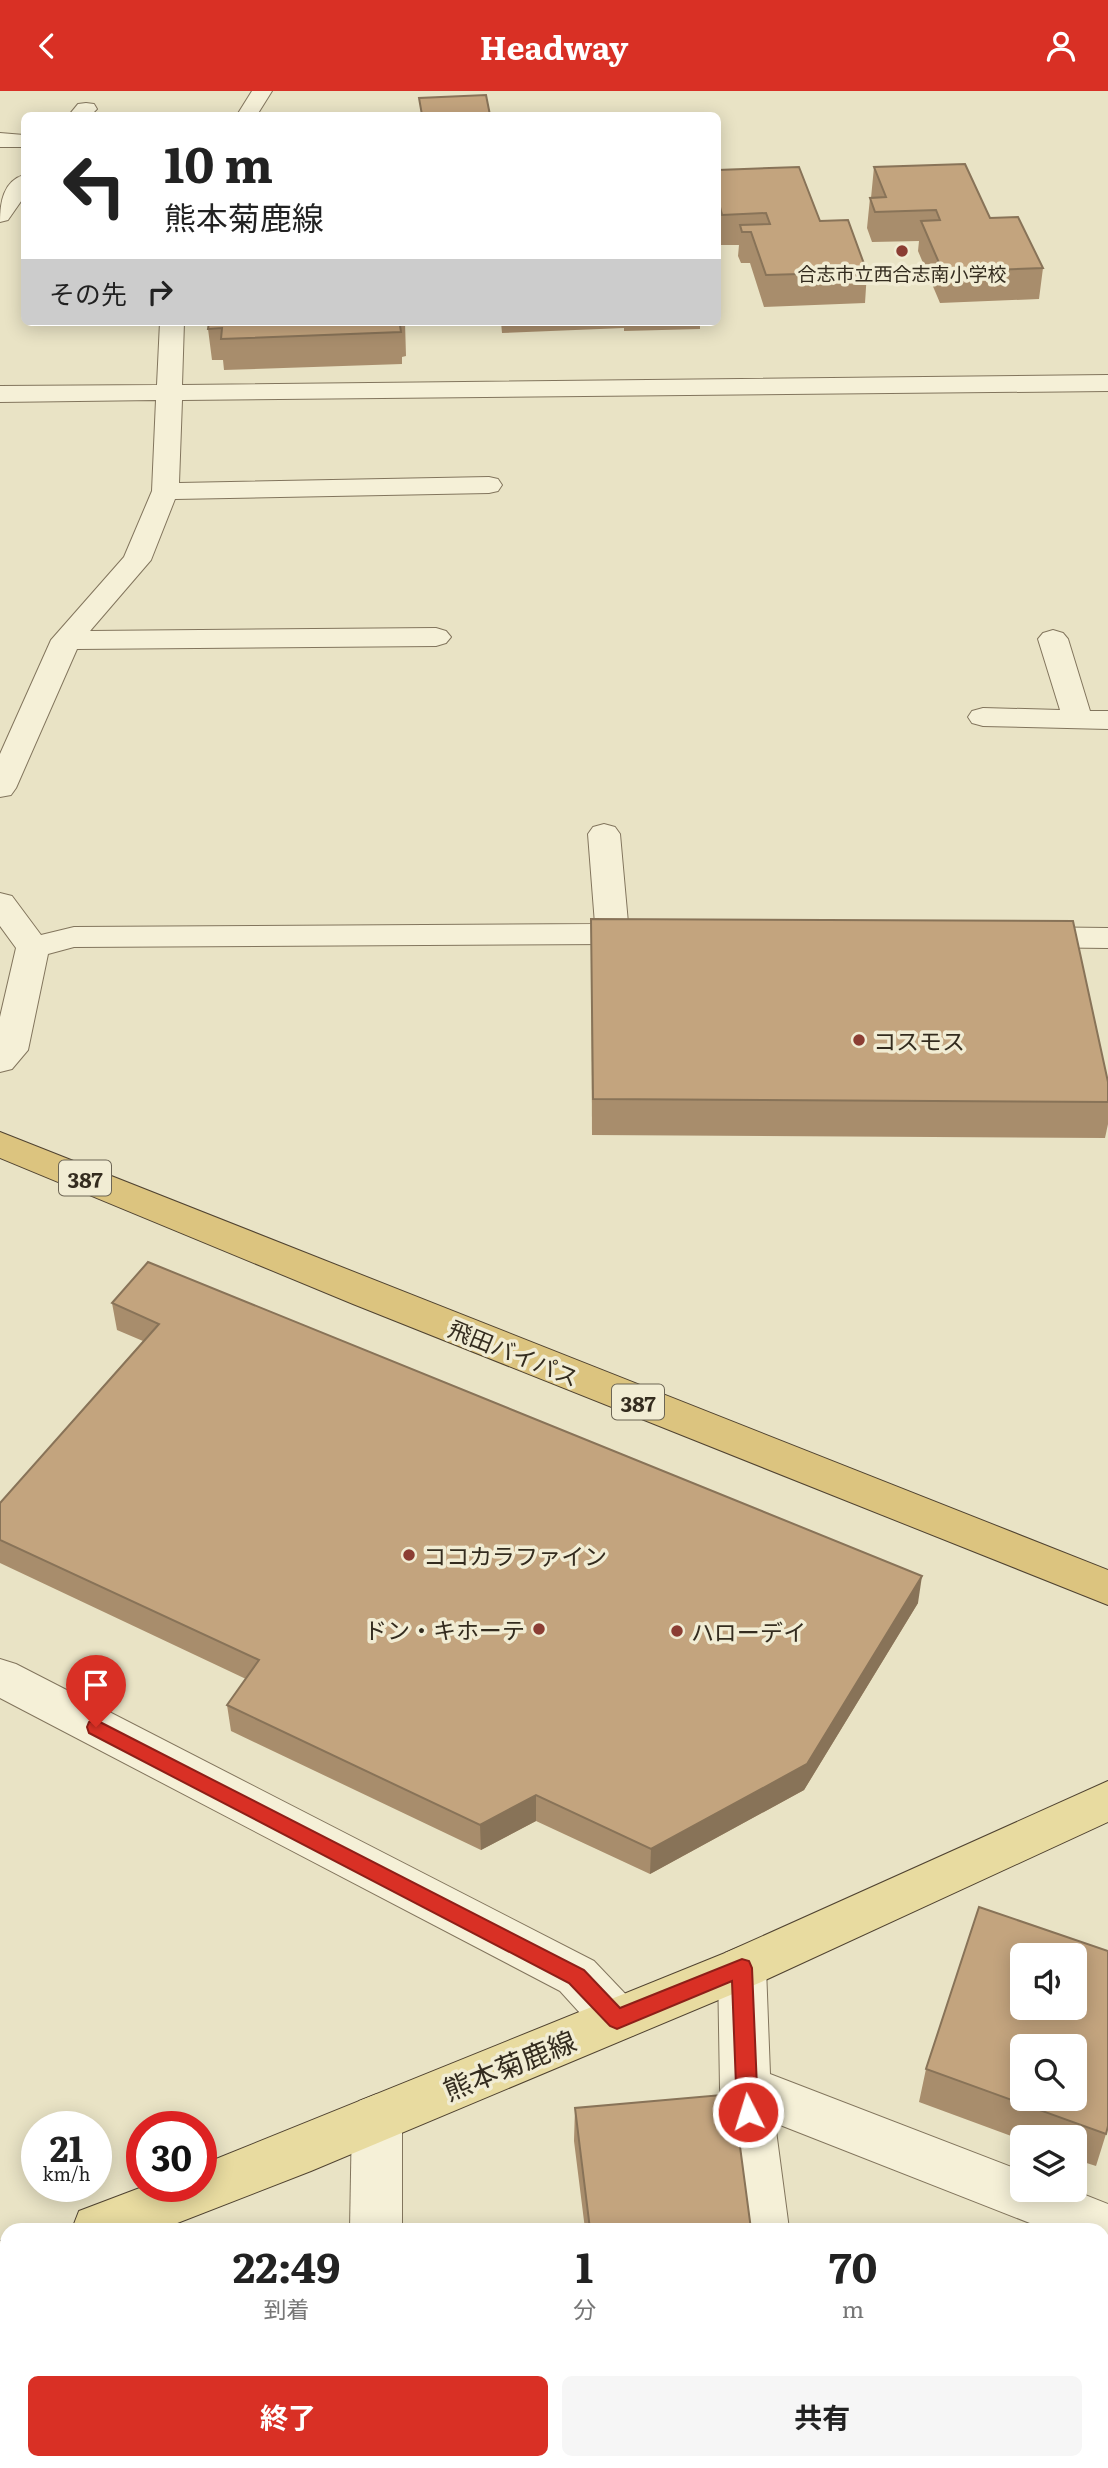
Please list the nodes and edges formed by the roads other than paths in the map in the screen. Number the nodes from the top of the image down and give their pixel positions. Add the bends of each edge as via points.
1 (262, 91) edge
2 (249, 112) edge
3 (0, 140) edge
4 (21, 141) edge
5 (21, 186) edge
6 (0, 215) edge
7 (172, 326) edge
8 (1108, 383) edge
9 (170, 392) junction
10 (0, 394) edge
11 (489, 485) dead end
12 (165, 491) junction
13 (436, 637) dead end
14 (66, 639) junction
15 (1054, 639) dead end
16 (983, 717) dead end
17 (1093, 719) edge
18 (0, 788) edge
19 (604, 834) dead end
20 (0, 903) edge
21 (998, 937) edge
22 (1108, 938) edge
23 (33, 947) junction
24 (0, 1061) edge
25 (0, 1144) edge
26 (1108, 1588) edge
27 (0, 1677) edge
28 (1108, 1801) edge
29 (742, 1968) junction
30 (617, 2019) junction
31 (745, 2088) junction
32 (377, 2118) junction
33 (113, 2223) edge
34 (376, 2223) edge
35 (762, 2223) edge
36 (1095, 2223) edge

1 - 2 street
3 - 4 street
5 - 6 street
7 - 9 street
8 - 9 street
9 - 10 street
9 - 12 street
11 - 12 street
12 - 14 street via 137,560
13 - 14 street
14 - 18 street
15 - 17 street
16 - 17 street
19 - 23 street via 626,934 74,937
20 - 23 street
21 - 22 street
23 - 24 street via 10,1050
25 - 26 highway, 飛田バイパス / 387
27 - 30 street via 577,1976
28 - 29 main road, 熊本菊鹿線
29 - 30 main road, 熊本菊鹿線
29 - 31 street
30 - 32 main road, 熊本菊鹿線
31 - 35 street
31 - 36 street
32 - 33 main road, 熊本菊鹿線
32 - 34 street

